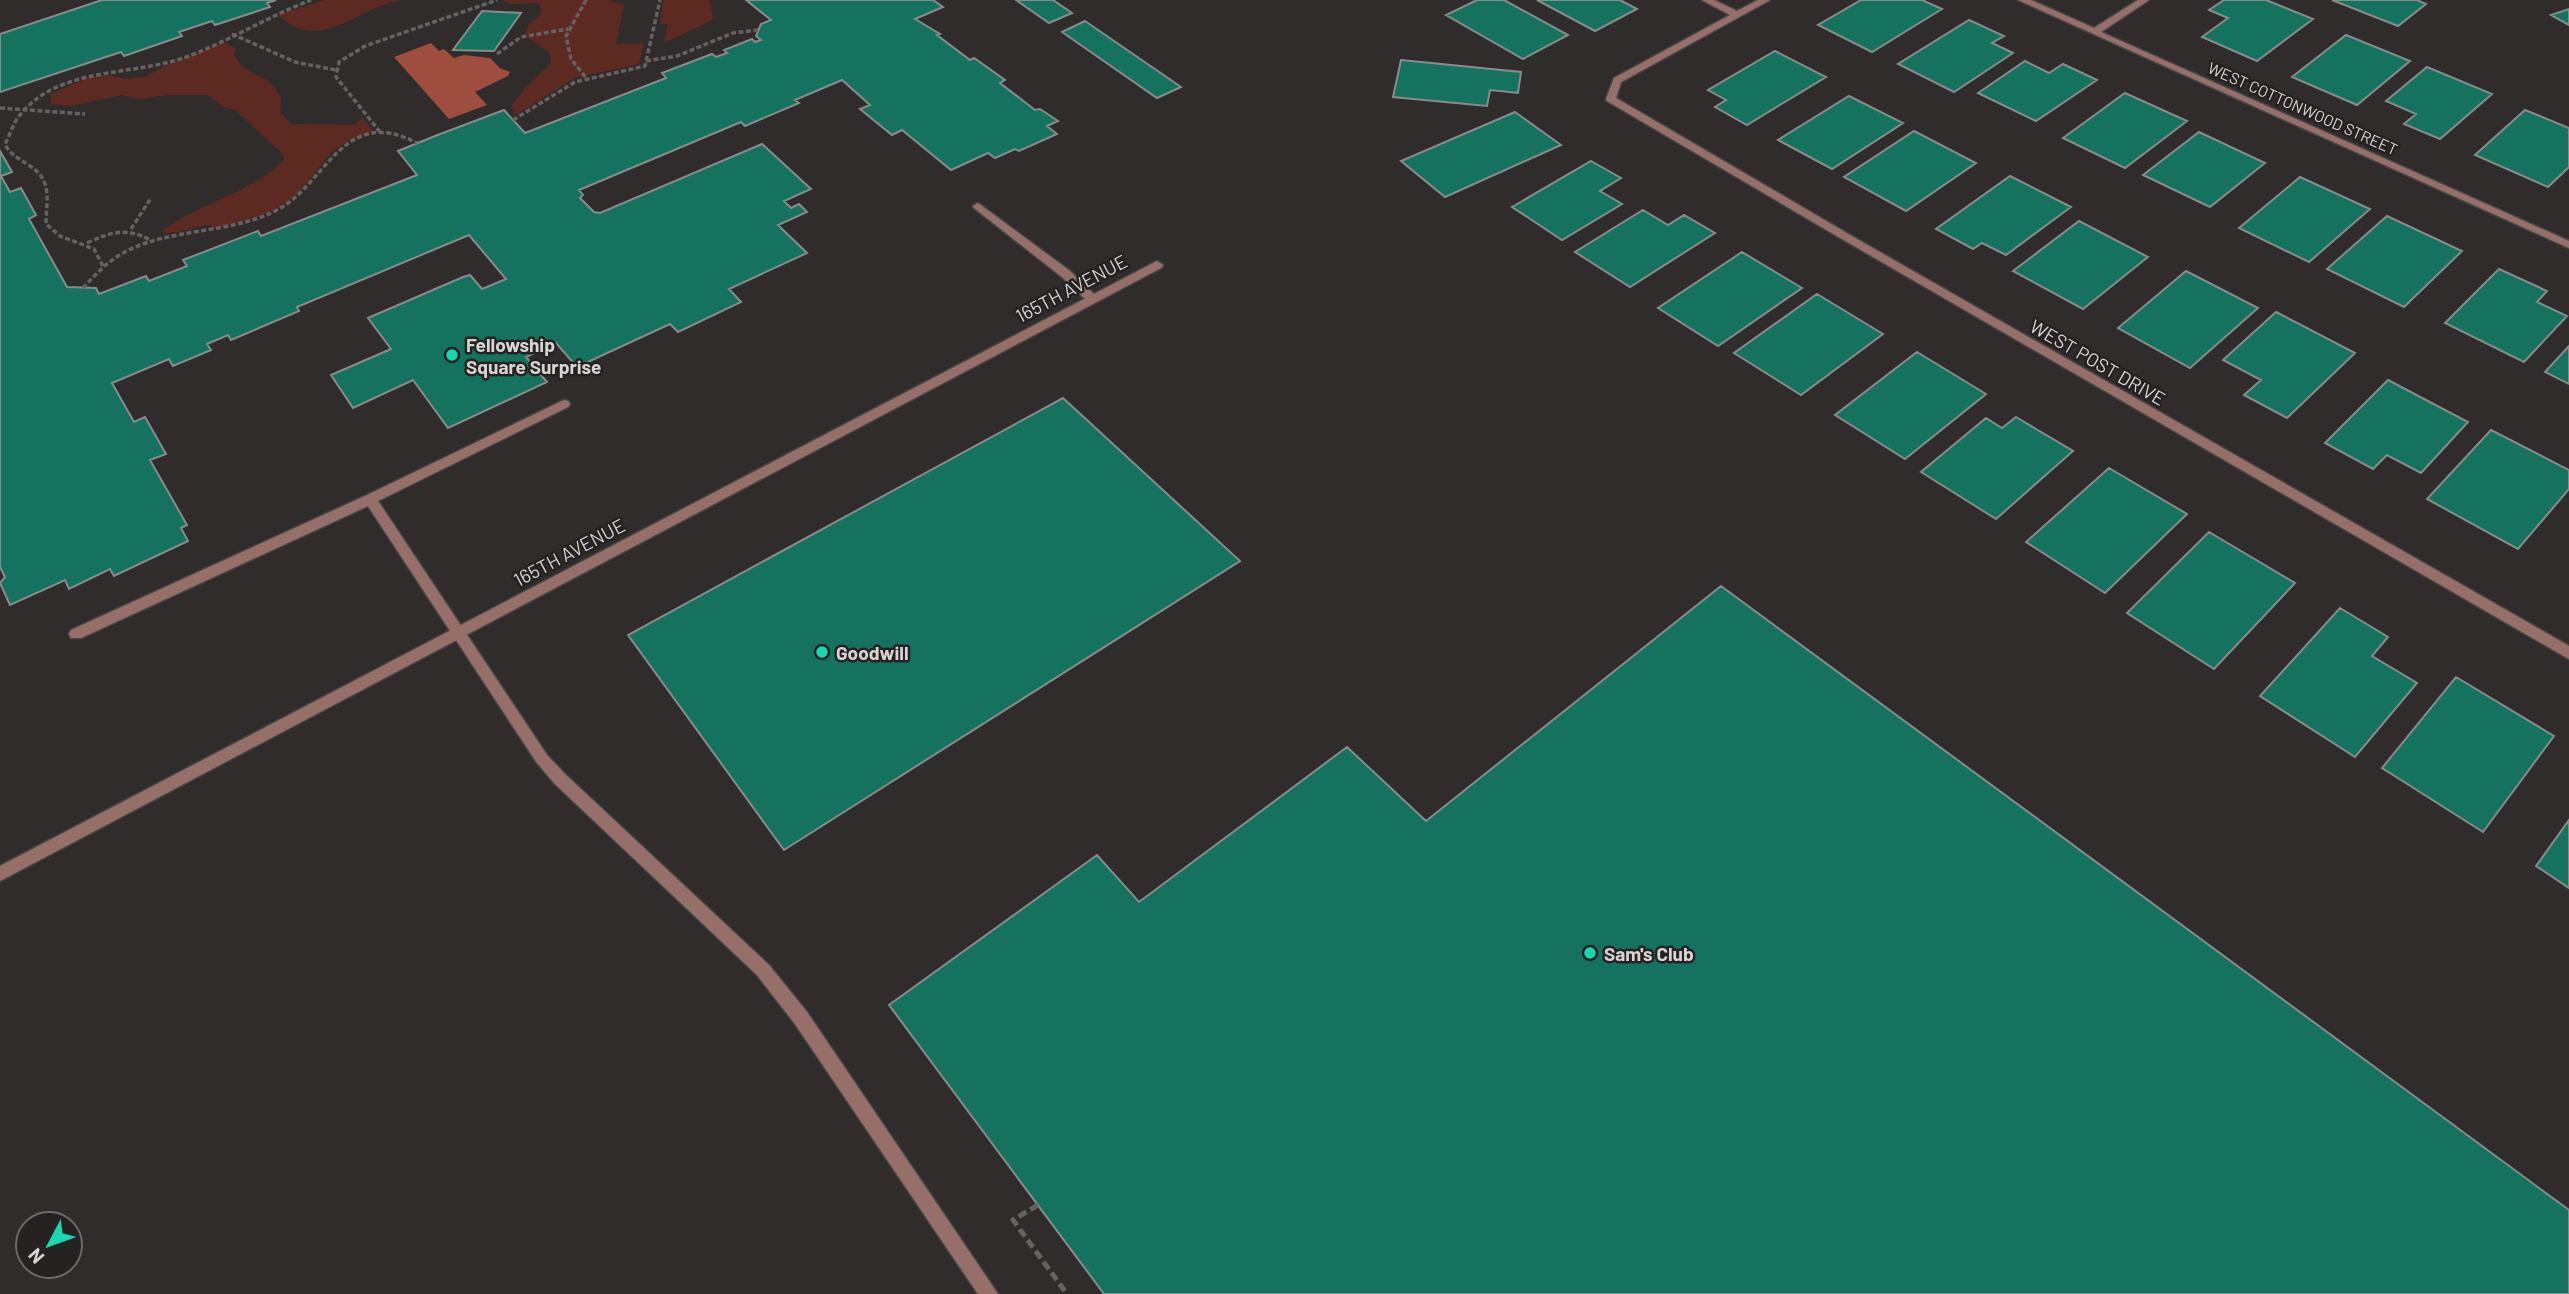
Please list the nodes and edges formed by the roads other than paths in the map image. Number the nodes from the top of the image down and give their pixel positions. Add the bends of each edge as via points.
1 (1707, 0) edge
2 (1765, 0) edge
3 (2023, 0) edge
4 (2144, 0) edge
5 (1737, 15) junction
6 (2094, 32) junction
7 (978, 206) dead end
8 (2569, 245) edge
9 (1157, 265) dead end
10 (1091, 298) junction
11 (564, 404) dead end
12 (370, 499) junction
13 (460, 631) junction
14 (76, 634) dead end
15 (2569, 653) edge
16 (0, 874) edge
17 (989, 1294) edge

1 - 5 street
2 - 5 street
3 - 6 street, WEST COTTONWOOD STREET
4 - 6 street
5 - 15 street, WEST POST DRIVE via 1617,80 1611,99
6 - 8 street, WEST COTTONWOOD STREET
7 - 10 street
9 - 10 street, 165TH AVENUE
10 - 13 street, 165TH AVENUE
11 - 12 street
12 - 13 street
12 - 14 street
13 - 16 street, 165TH AVENUE
13 - 17 street via 523,732 559,779 771,980

